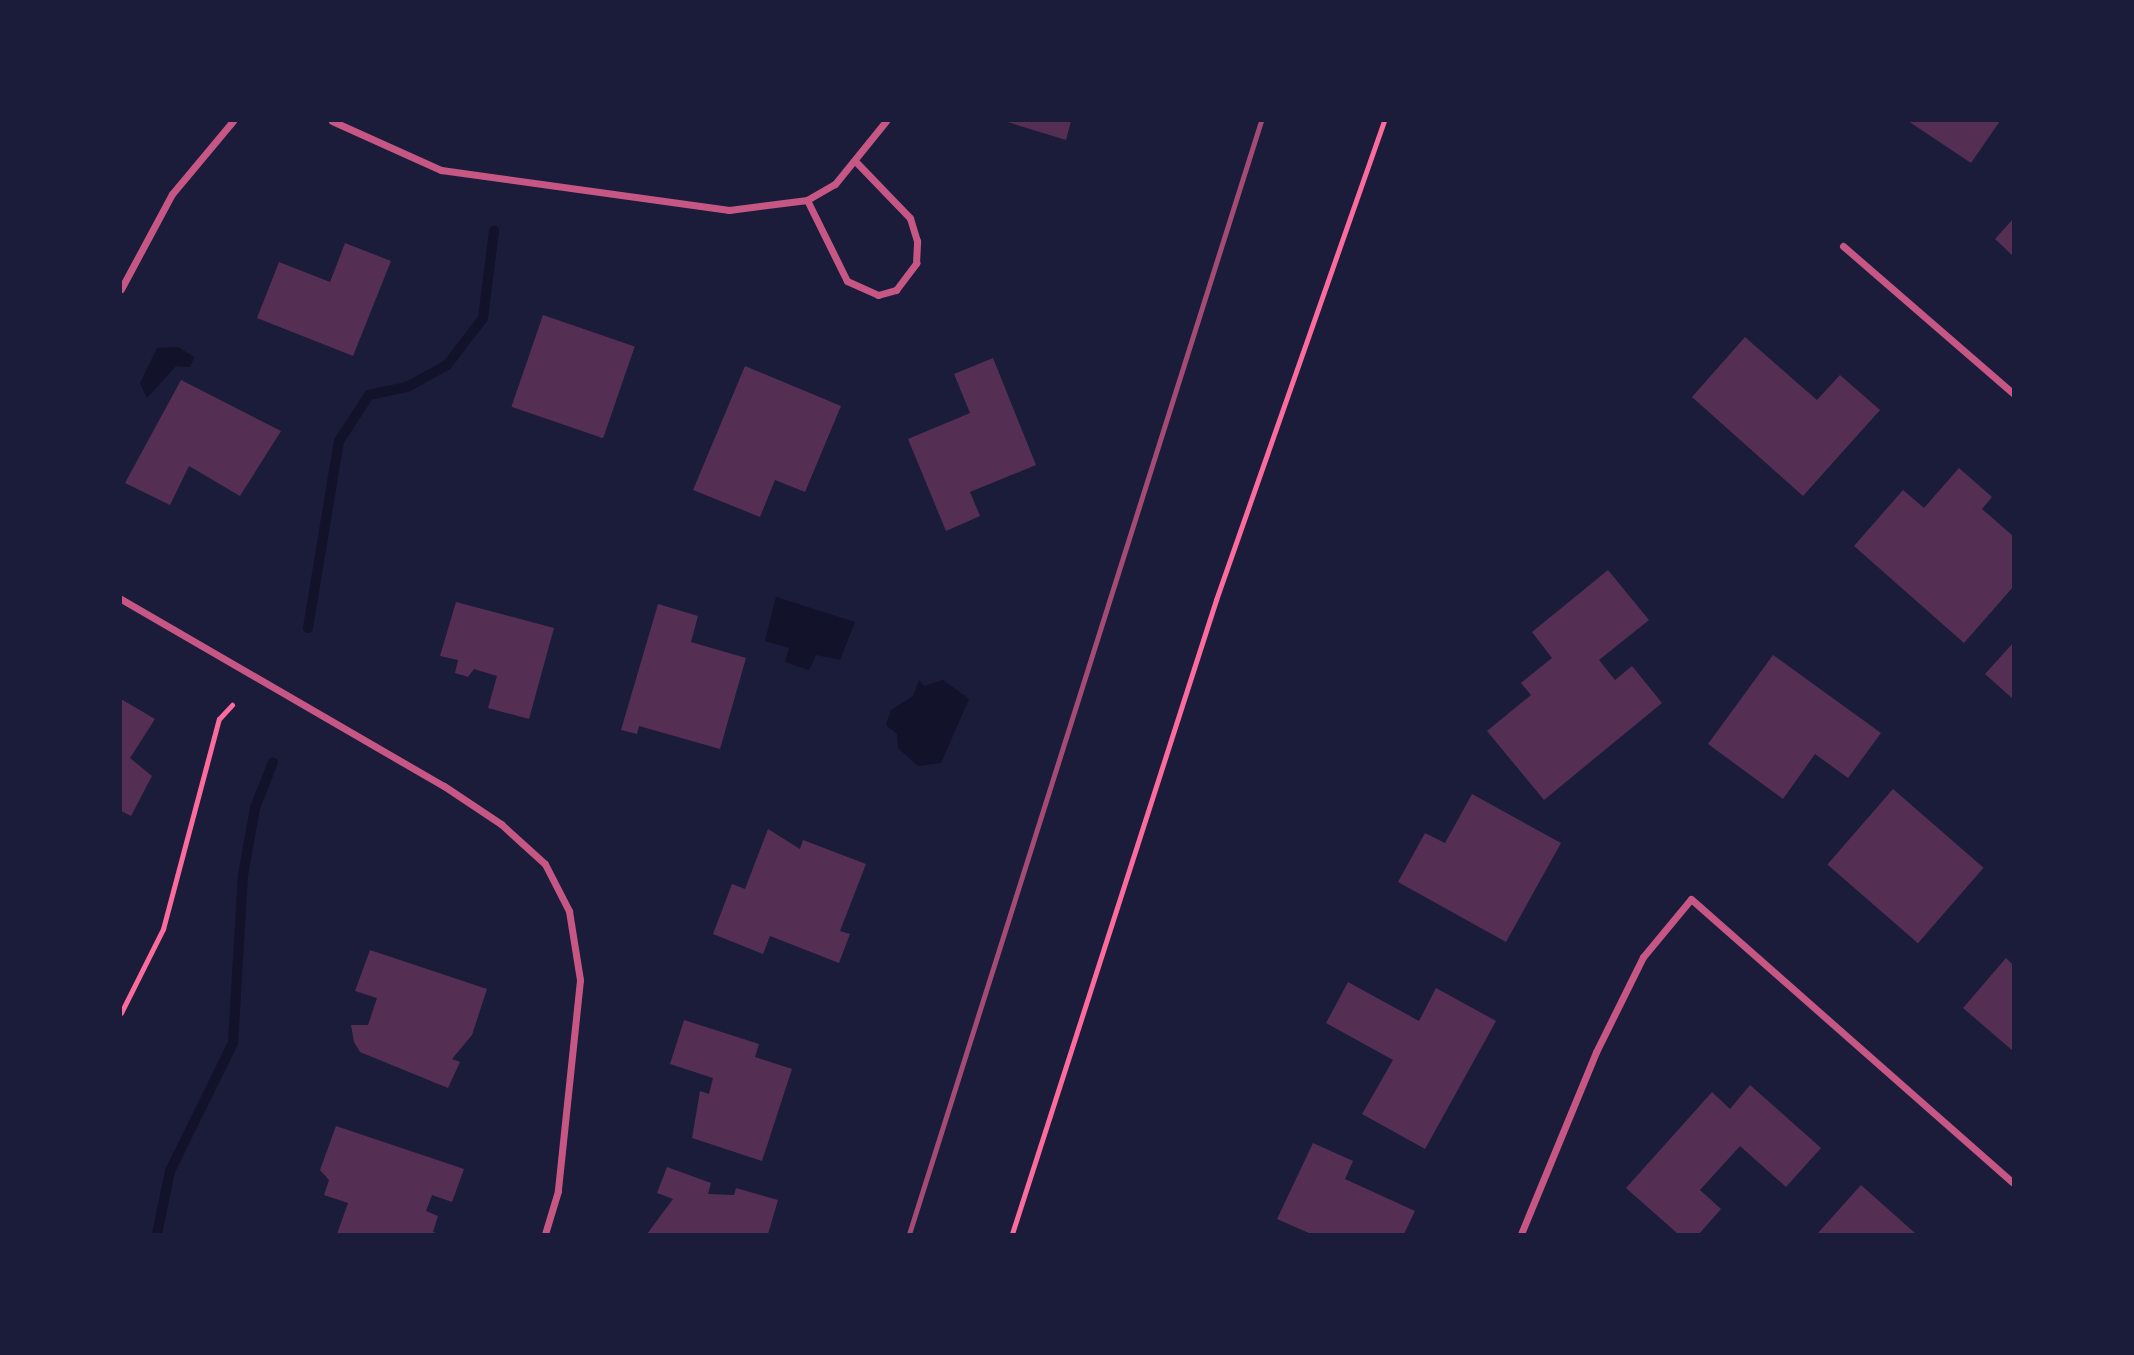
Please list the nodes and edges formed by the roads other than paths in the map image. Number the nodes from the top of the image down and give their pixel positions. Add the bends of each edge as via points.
1 (233, 121) edge
2 (332, 121) edge
3 (886, 121) edge
4 (858, 163) junction
5 (807, 200) junction
6 (1843, 246) dead end
7 (121, 289) edge
8 (2013, 393) edge
9 (121, 599) edge
10 (2013, 1183) edge
11 (545, 1234) edge
12 (1521, 1234) edge

1 - 7 street via 172,194
2 - 5 street via 441,170 585,195 729,210
3 - 4 street
4 - 5 street
4 - 5 street via 904,210 918,241 916,263 896,290 878,295 847,281
6 - 8 street
9 - 11 street via 444,786 501,824 545,864 569,911 580,980 558,1191
10 - 12 street via 1691,899 1637,969

